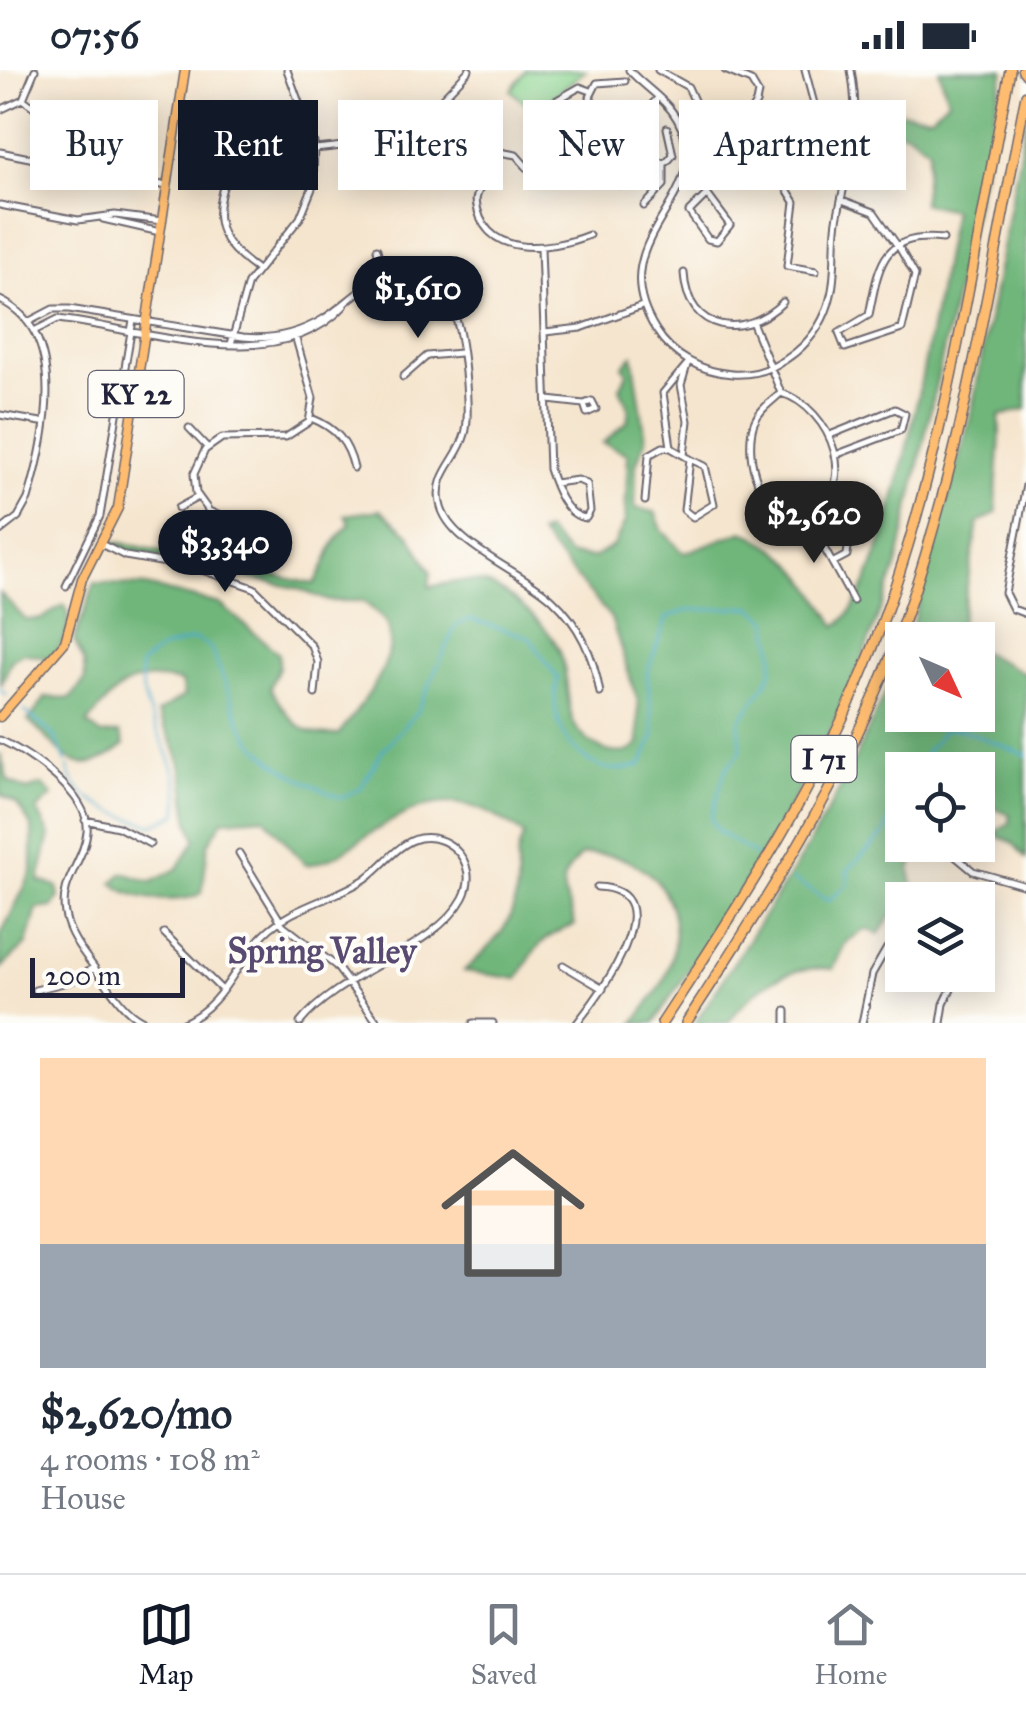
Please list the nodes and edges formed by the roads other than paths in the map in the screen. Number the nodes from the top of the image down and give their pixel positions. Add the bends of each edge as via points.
1 (35, 70) edge
2 (185, 70) edge
3 (287, 70) edge
4 (470, 70) edge
5 (630, 70) edge
6 (658, 70) edge
7 (725, 70) edge
8 (804, 70) edge
9 (851, 70) edge
10 (1010, 70) edge
11 (625, 81) dead end
12 (591, 91) junction
13 (448, 94) junction
14 (1026, 95) edge
15 (23, 98) junction
16 (658, 98) joint
17 (298, 100) edge
18 (442, 100) edge
19 (454, 100) edge
20 (558, 100) edge
21 (594, 100) edge
22 (694, 100) edge
23 (757, 100) edge
24 (813, 100) edge
25 (855, 100) edge
26 (30, 104) edge
27 (0, 110) edge
28 (679, 127) edge
29 (667, 128) dead end
30 (0, 152) edge
31 (659, 162) edge
32 (664, 164) junction
33 (167, 186) junction
34 (679, 187) edge
35 (223, 190) edge
36 (311, 190) edge
37 (478, 190) edge
38 (706, 190) edge
39 (787, 190) edge
40 (845, 190) edge
41 (707, 194) junction
42 (842, 200) junction
43 (0, 205) edge
44 (644, 206) dead end
45 (103, 219) junction
46 (162, 221) junction
47 (160, 232) junction
48 (589, 235) dead end
49 (943, 239) dead end
50 (897, 245) junction
51 (541, 248) junction
52 (376, 249) dead end
53 (256, 268) junction
54 (816, 270) dead end
55 (684, 274) dead end
56 (383, 278) junction
57 (0, 300) edge
58 (783, 302) dead end
59 (644, 305) junction
60 (56, 309) junction
61 (107, 316) junction
62 (57, 319) junction
63 (133, 320) junction
64 (28, 322) junction
65 (146, 322) junction
66 (753, 324) junction
67 (105, 326) junction
68 (131, 330) junction
69 (34, 331) junction
70 (144, 332) junction
71 (545, 332) junction
72 (233, 336) junction
73 (296, 336) junction
74 (231, 344) junction
75 (460, 352) junction
76 (688, 364) junction
77 (771, 367) junction
78 (403, 378) dead end
79 (670, 381) junction
80 (681, 385) junction
81 (781, 393) junction
82 (548, 400) junction
83 (584, 404) dead end
84 (0, 415) edge
85 (312, 418) junction
86 (42, 422) junction
87 (189, 428) dead end
88 (830, 434) junction
89 (207, 448) junction
90 (671, 448) junction
91 (838, 454) junction
92 (687, 458) junction
93 (354, 468) dead end
94 (554, 483) junction
95 (1026, 485) edge
96 (198, 497) junction
97 (646, 501) dead end
98 (822, 505) junction
99 (178, 508) dead end
100 (806, 515) junction
101 (1023, 519) edge
102 (0, 531) edge
103 (290, 535) dead end
104 (100, 544) junction
105 (832, 564) junction
106 (66, 586) dead end
107 (852, 601) dead end
108 (1026, 614) edge
109 (600, 693) dead end
110 (314, 694) dead end
111 (0, 717) edge
112 (0, 740) edge
113 (85, 820) junction
114 (150, 844) dead end
115 (239, 853) dead end
116 (962, 862) edge
117 (1026, 886) edge
118 (597, 888) dead end
119 (280, 921) junction
120 (164, 933) dead end
121 (885, 951) edge
122 (563, 965) dead end
123 (94, 968) junction
124 (349, 983) junction
125 (604, 989) junction
126 (35, 990) dead end
127 (223, 991) junction
128 (950, 992) edge
129 (786, 1011) dead end
130 (148, 1023) edge
131 (183, 1023) edge
132 (300, 1023) edge
133 (378, 1023) edge
134 (474, 1023) edge
135 (492, 1023) edge
136 (577, 1023) edge
137 (662, 1023) edge
138 (686, 1023) edge
139 (786, 1023) edge
140 (862, 1023) edge
141 (942, 1023) edge

1 - 15 street
2 - 33 main road, KY 22
3 - 17 street
4 - 13 street
5 - 16 street
6 - 22 street via 688,87
7 - 23 street via 750,81
8 - 24 street
9 - 25 street
10 - 137 highway, I 71 via 931,463 877,638 798,809
11 - 12 street via 597,83
12 - 20 street via 580,88
12 - 21 street
13 - 18 street
13 - 19 street
14 - 138 highway, I 71 via 952,457 893,652 812,824
15 - 26 street
15 - 27 street
16 - 28 street
29 - 32 street via 674,152
30 - 33 street
31 - 32 street
32 - 44 street via 664,185
33 - 46 main road, KY 22
34 - 59 street via 643,250
35 - 53 street via 220,230 230,250
36 - 53 street
37 - 51 street via 480,217 506,244
38 - 41 street
39 - 54 street via 794,202 786,266
40 - 42 street
41 - 41 street via 730,226 717,241 708,239 689,212
42 - 50 street via 874,212
42 - 77 street via 826,310 803,346
43 - 45 street via 65,219
45 - 46 street
45 - 47 street
46 - 47 main road, KY 22
47 - 65 main road, KY 22
48 - 51 street
49 - 50 street via 908,238
50 - 50 street via 915,275 902,330 844,348 839,333 870,315 878,268
51 - 71 street
52 - 56 street
53 - 72 street
55 - 66 street via 690,299 705,317 728,326
56 - 73 street
56 - 75 street via 414,278 440,293 455,314
57 - 64 street
58 - 66 street
59 - 71 street via 581,328
59 - 76 street via 665,343
60 - 61 street
60 - 62 street
60 - 64 street
61 - 63 street
61 - 67 street
62 - 67 street
62 - 69 street
63 - 65 street
63 - 68 street
64 - 69 street
65 - 70 main road, KY 22
65 - 72 street
66 - 77 street
67 - 68 street
68 - 70 street
68 - 106 street via 100,516
69 - 86 street via 48,362
70 - 74 street
70 - 104 main road, KY 22 via 120,494
71 - 82 street
72 - 73 street
72 - 74 street
73 - 74 street via 268,346
73 - 85 street
75 - 78 street via 427,356
75 - 109 street via 468,426 440,483 443,515 458,535 566,613 588,648
76 - 77 street via 728,374
76 - 79 street
76 - 80 street
77 - 81 street
79 - 80 street
79 - 90 street via 663,393
80 - 92 street
81 - 88 street
81 - 100 street via 753,426 760,491 780,513
82 - 83 street
82 - 94 street via 546,450
84 - 86 street
85 - 89 street via 286,438 232,436
85 - 93 street via 345,442
86 - 102 street via 28,498
87 - 89 street
88 - 91 street
88 - 91 street via 895,409 904,414 898,432
89 - 96 street via 194,474
90 - 92 street
90 - 97 street via 649,456
91 - 98 street
92 - 92 street via 684,510 694,518 714,504 704,466
94 - 94 street via 572,512 586,518 587,484
95 - 101 street
96 - 99 street
96 - 103 street via 236,525
98 - 100 street
98 - 105 street via 848,547
100 - 105 street
101 - 108 street via 1005,593 1012,609
104 - 110 street via 254,588 312,646 318,662
104 - 111 main road, KY 22 via 64,642
105 - 107 street
112 - 113 street via 56,776
113 - 114 street
113 - 123 street via 86,837 64,901 73,936
115 - 119 street
116 - 117 street
118 - 125 street via 621,895 632,920
119 - 124 street
119 - 124 street via 365,878 415,840 442,840 462,856 468,884 454,911
119 - 127 street via 254,945
120 - 127 street
121 - 140 street via 872,974
122 - 125 street
123 - 126 street via 72,982
123 - 130 street via 129,1012
124 - 132 street
124 - 133 street
125 - 136 street
127 - 131 street
128 - 141 street
129 - 139 street
134 - 135 street

